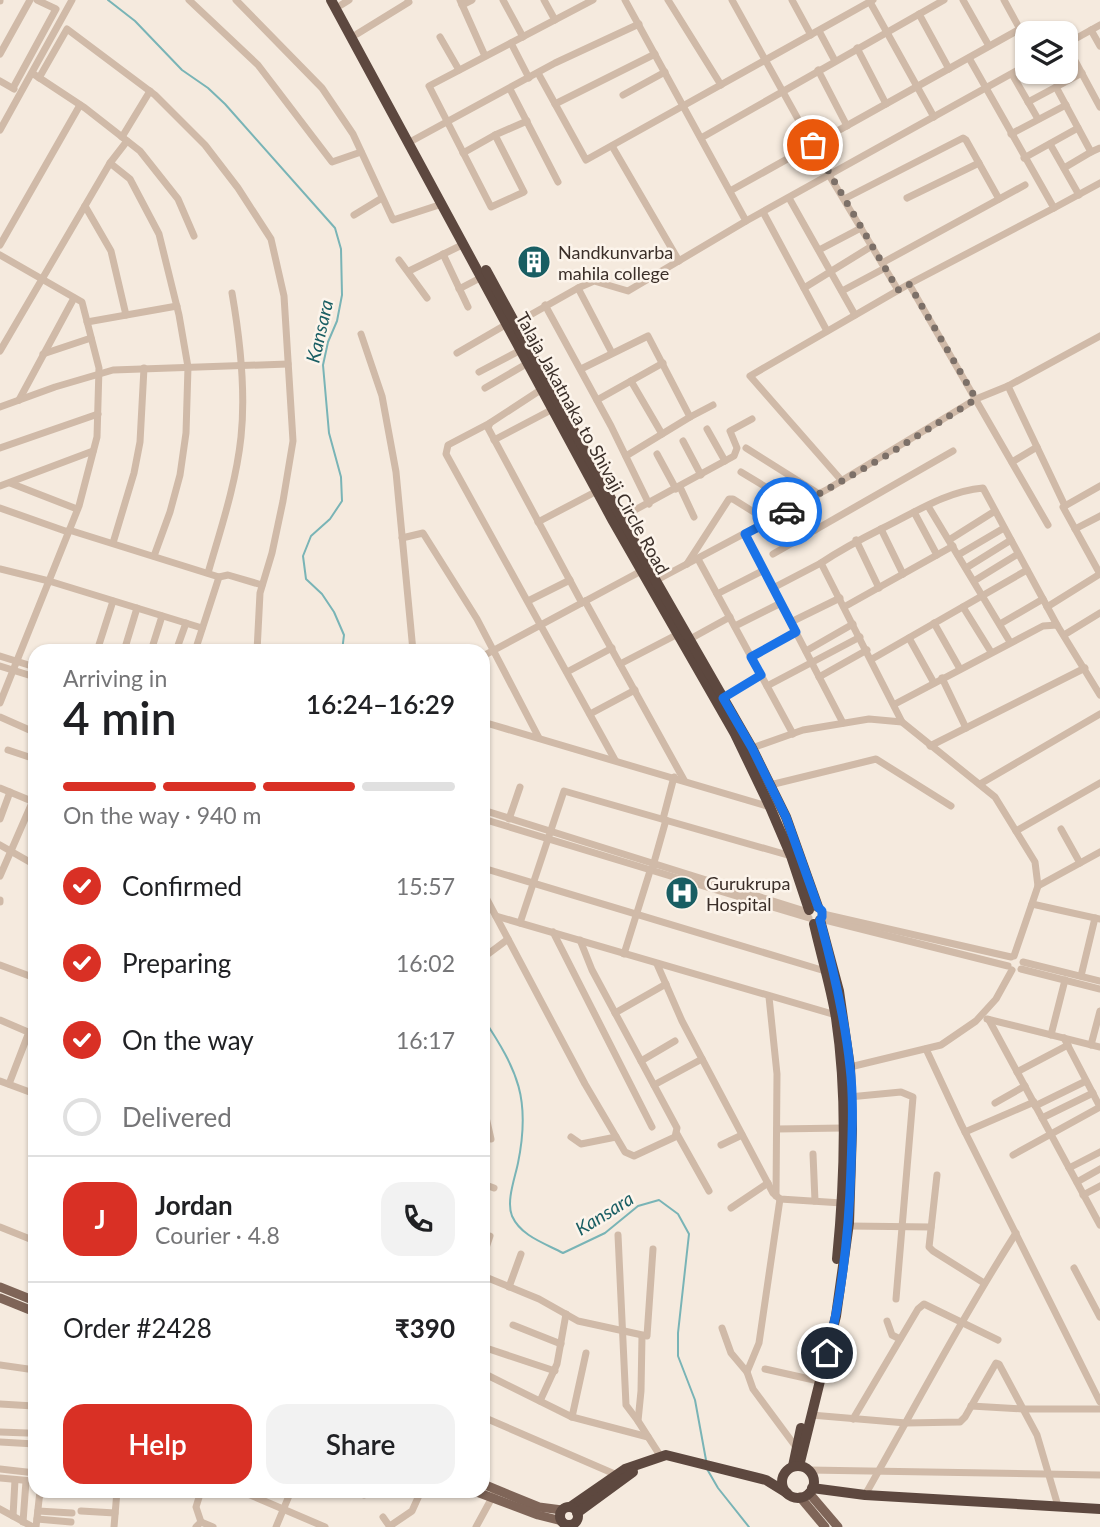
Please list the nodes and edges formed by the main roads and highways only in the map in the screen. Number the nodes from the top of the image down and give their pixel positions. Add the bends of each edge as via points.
1 (340, 1) edge
2 (411, 142) junction
3 (512, 324) junction
4 (645, 569) junction
5 (653, 582) junction
6 (815, 915) junction
7 (848, 1097) junction
8 (0, 1287) edge
9 (0, 1298) edge
10 (28, 1298) edge
11 (28, 1309) edge
12 (642, 1463) junction
13 (796, 1469) junction
14 (765, 1479) junction
15 (490, 1490) edge
16 (490, 1493) edge
17 (787, 1493) junction
18 (807, 1493) junction
19 (494, 1494) junction
20 (1100, 1509) edge
21 (570, 1519) edge
22 (825, 1527) edge
23 (838, 1527) edge

1 - 2 highway, Talaja Jakatnaka to Shivaji Circle Road
1 - 2 highway, Talaja Jakatnaka to Shivaji Circle Road
2 - 3 highway, Talaja Jakatnaka to Shivaji Circle Road
2 - 3 highway, Talaja Jakatnaka to Shivaji Circle Road
3 - 4 highway, Talaja Jakatnaka to Shivaji Circle Road via 622,517
3 - 4 highway, Talaja Jakatnaka to Shivaji Circle Road via 521,350 597,491
4 - 5 highway, Talaja Jakatnaka to Shivaji Circle Road
5 - 6 highway, Talaja Jakatnaka to Shivaji Circle Road via 735,734
5 - 6 highway, Talaja Jakatnaka to Shivaji Circle Road via 752,748 786,817
6 - 7 highway, Talaja Jakatnaka to Shivaji Circle Road
6 - 7 highway, Talaja Jakatnaka to Shivaji Circle Road via 837,984 850,1067
7 - 13 highway, Talaja Jakatnaka to Shivaji Circle Road via 833,1296 796,1447
7 - 13 highway, Talaja Jakatnaka to Shivaji Circle Road via 849,1226 836,1316
8 - 10 main road
9 - 11 main road
12 - 14 highway via 674,1455
12 - 21 highway
12 - 21 highway via 617,1475
13 - 14 highway
13 - 17 highway via 783,1487
13 - 18 highway via 813,1476
14 - 17 highway
15 - 19 main road
16 - 19 main road
17 - 18 highway
18 - 20 highway
18 - 22 main road
18 - 23 main road
19 - 21 main road

